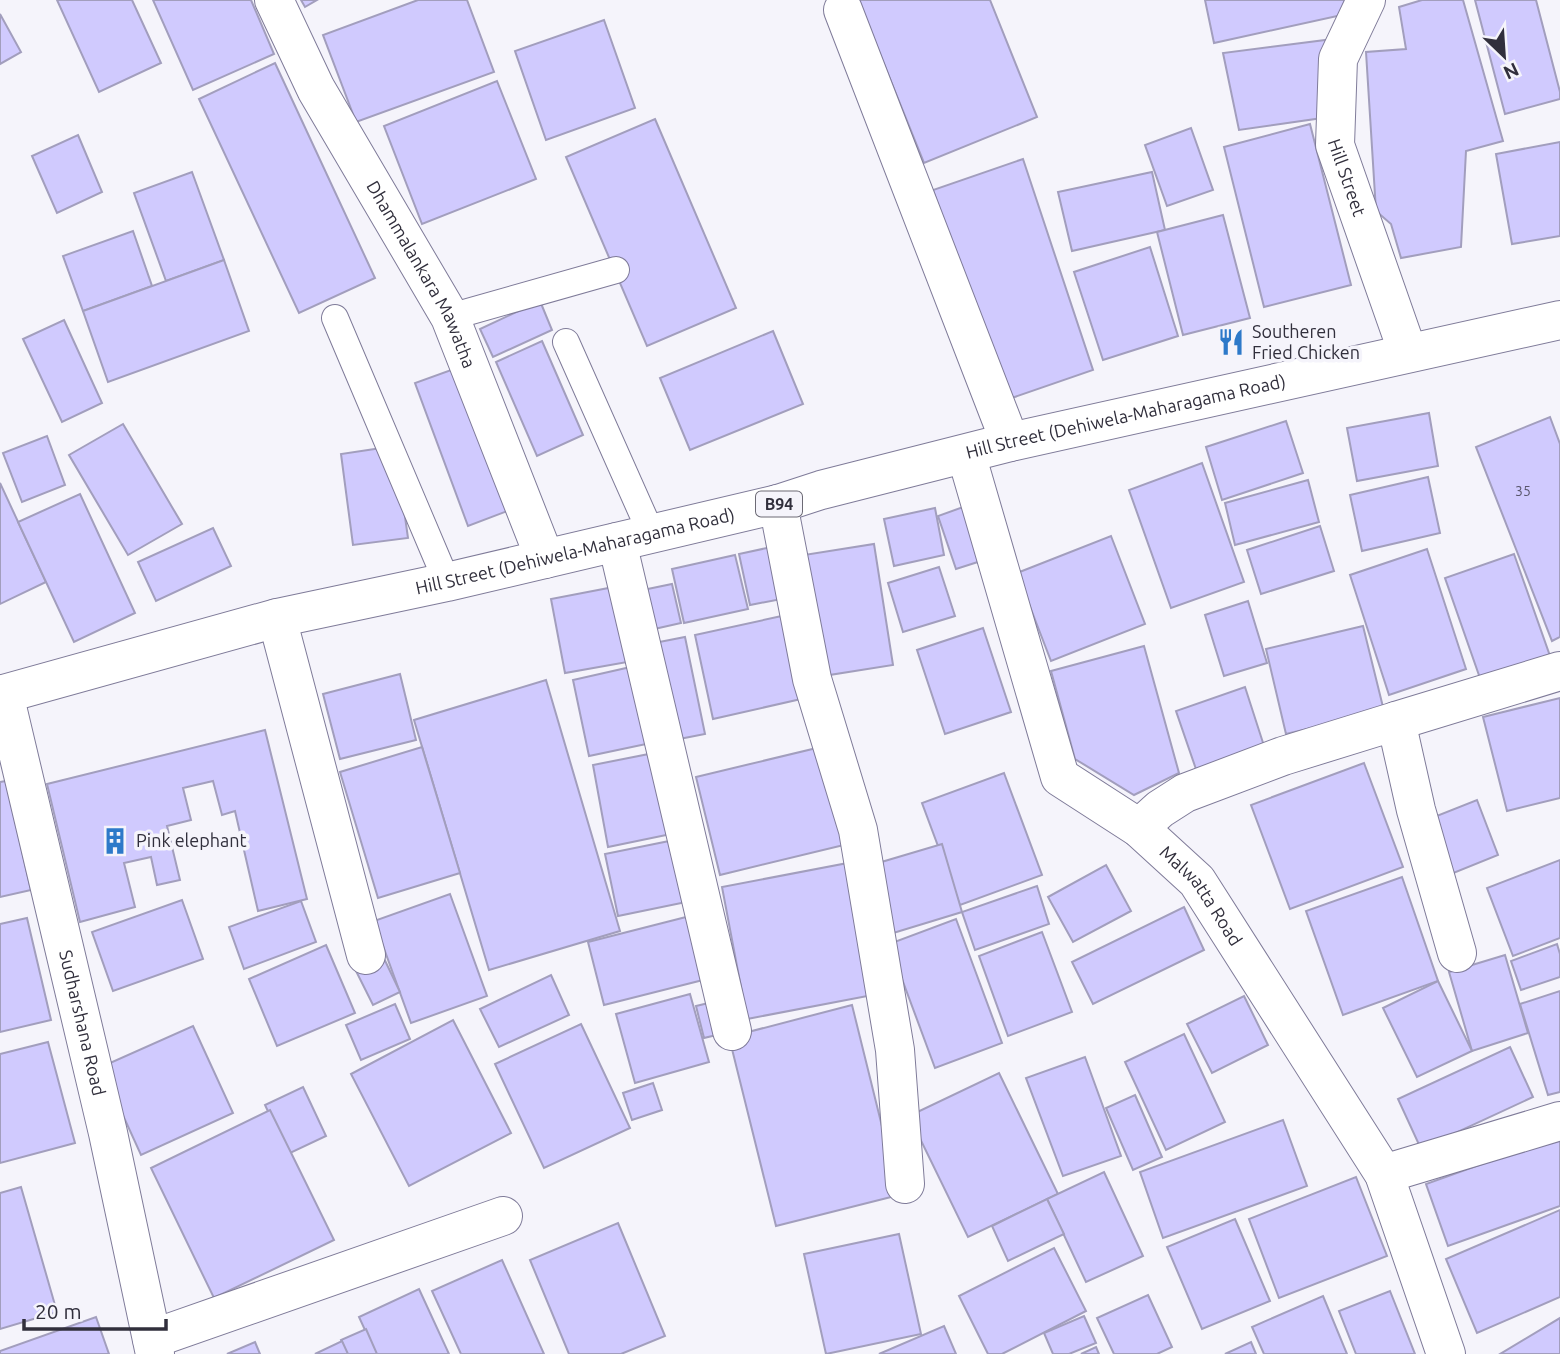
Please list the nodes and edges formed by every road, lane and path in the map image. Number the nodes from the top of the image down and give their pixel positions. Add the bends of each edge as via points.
1 (274, 0) edge
2 (1366, 0) edge
3 (843, 10) dead end
4 (616, 270) dead end
5 (450, 317) junction
6 (335, 318) dead end
7 (1560, 320) edge
8 (566, 342) dead end
9 (1408, 353) junction
10 (1010, 442) junction
11 (966, 454) junction
12 (778, 504) junction
13 (634, 538) junction
14 (545, 559) junction
15 (447, 582) junction
16 (277, 618) junction
17 (1560, 671) edge
18 (2, 694) edge
19 (1396, 721) junction
20 (1139, 828) junction
21 (1457, 953) dead end
22 (366, 955) dead end
23 (732, 1031) dead end
24 (1560, 1121) edge
25 (1384, 1174) junction
26 (905, 1184) dead end
27 (503, 1216) dead end
28 (154, 1347) edge
29 (1446, 1354) edge

1 - 5 street, Dhammalankara Mawatha via 316,89
2 - 9 street, Hill Street via 1338,60 1335,145
3 - 10 street
4 - 5 lane
5 - 14 street, Dhammalankara Mawatha
6 - 15 lane
7 - 9 street, Hill Street (Dehiwela-Maharagama Road) / B94
8 - 13 lane
9 - 10 street, Hill Street (Dehiwela-Maharagama Road) / B94
10 - 11 street, Hill Street (Dehiwela-Maharagama Road) / B94
11 - 12 street, Hill Street (Dehiwela-Maharagama Road) / B94
11 - 20 street, Malwatta Road via 1060,777
12 - 13 street, Hill Street (Dehiwela-Maharagama Road) / B94
12 - 26 street via 812,679 858,830 895,1050
13 - 14 street, Hill Street (Dehiwela-Maharagama Road) / B94
13 - 23 street
14 - 15 street, Hill Street (Dehiwela-Maharagama Road) / B94
15 - 16 street, Hill Street (Dehiwela-Maharagama Road) / B94
16 - 18 street, Hill Street (Dehiwela-Maharagama Road) / B94
16 - 22 street
17 - 19 street
18 - 28 street, Sudharshana Road via 108,1133
19 - 20 street via 1185,793
19 - 21 street
20 - 25 street, Malwatta Road via 1198,881
24 - 25 street
25 - 29 street, Malwatta Road
27 - 28 street

